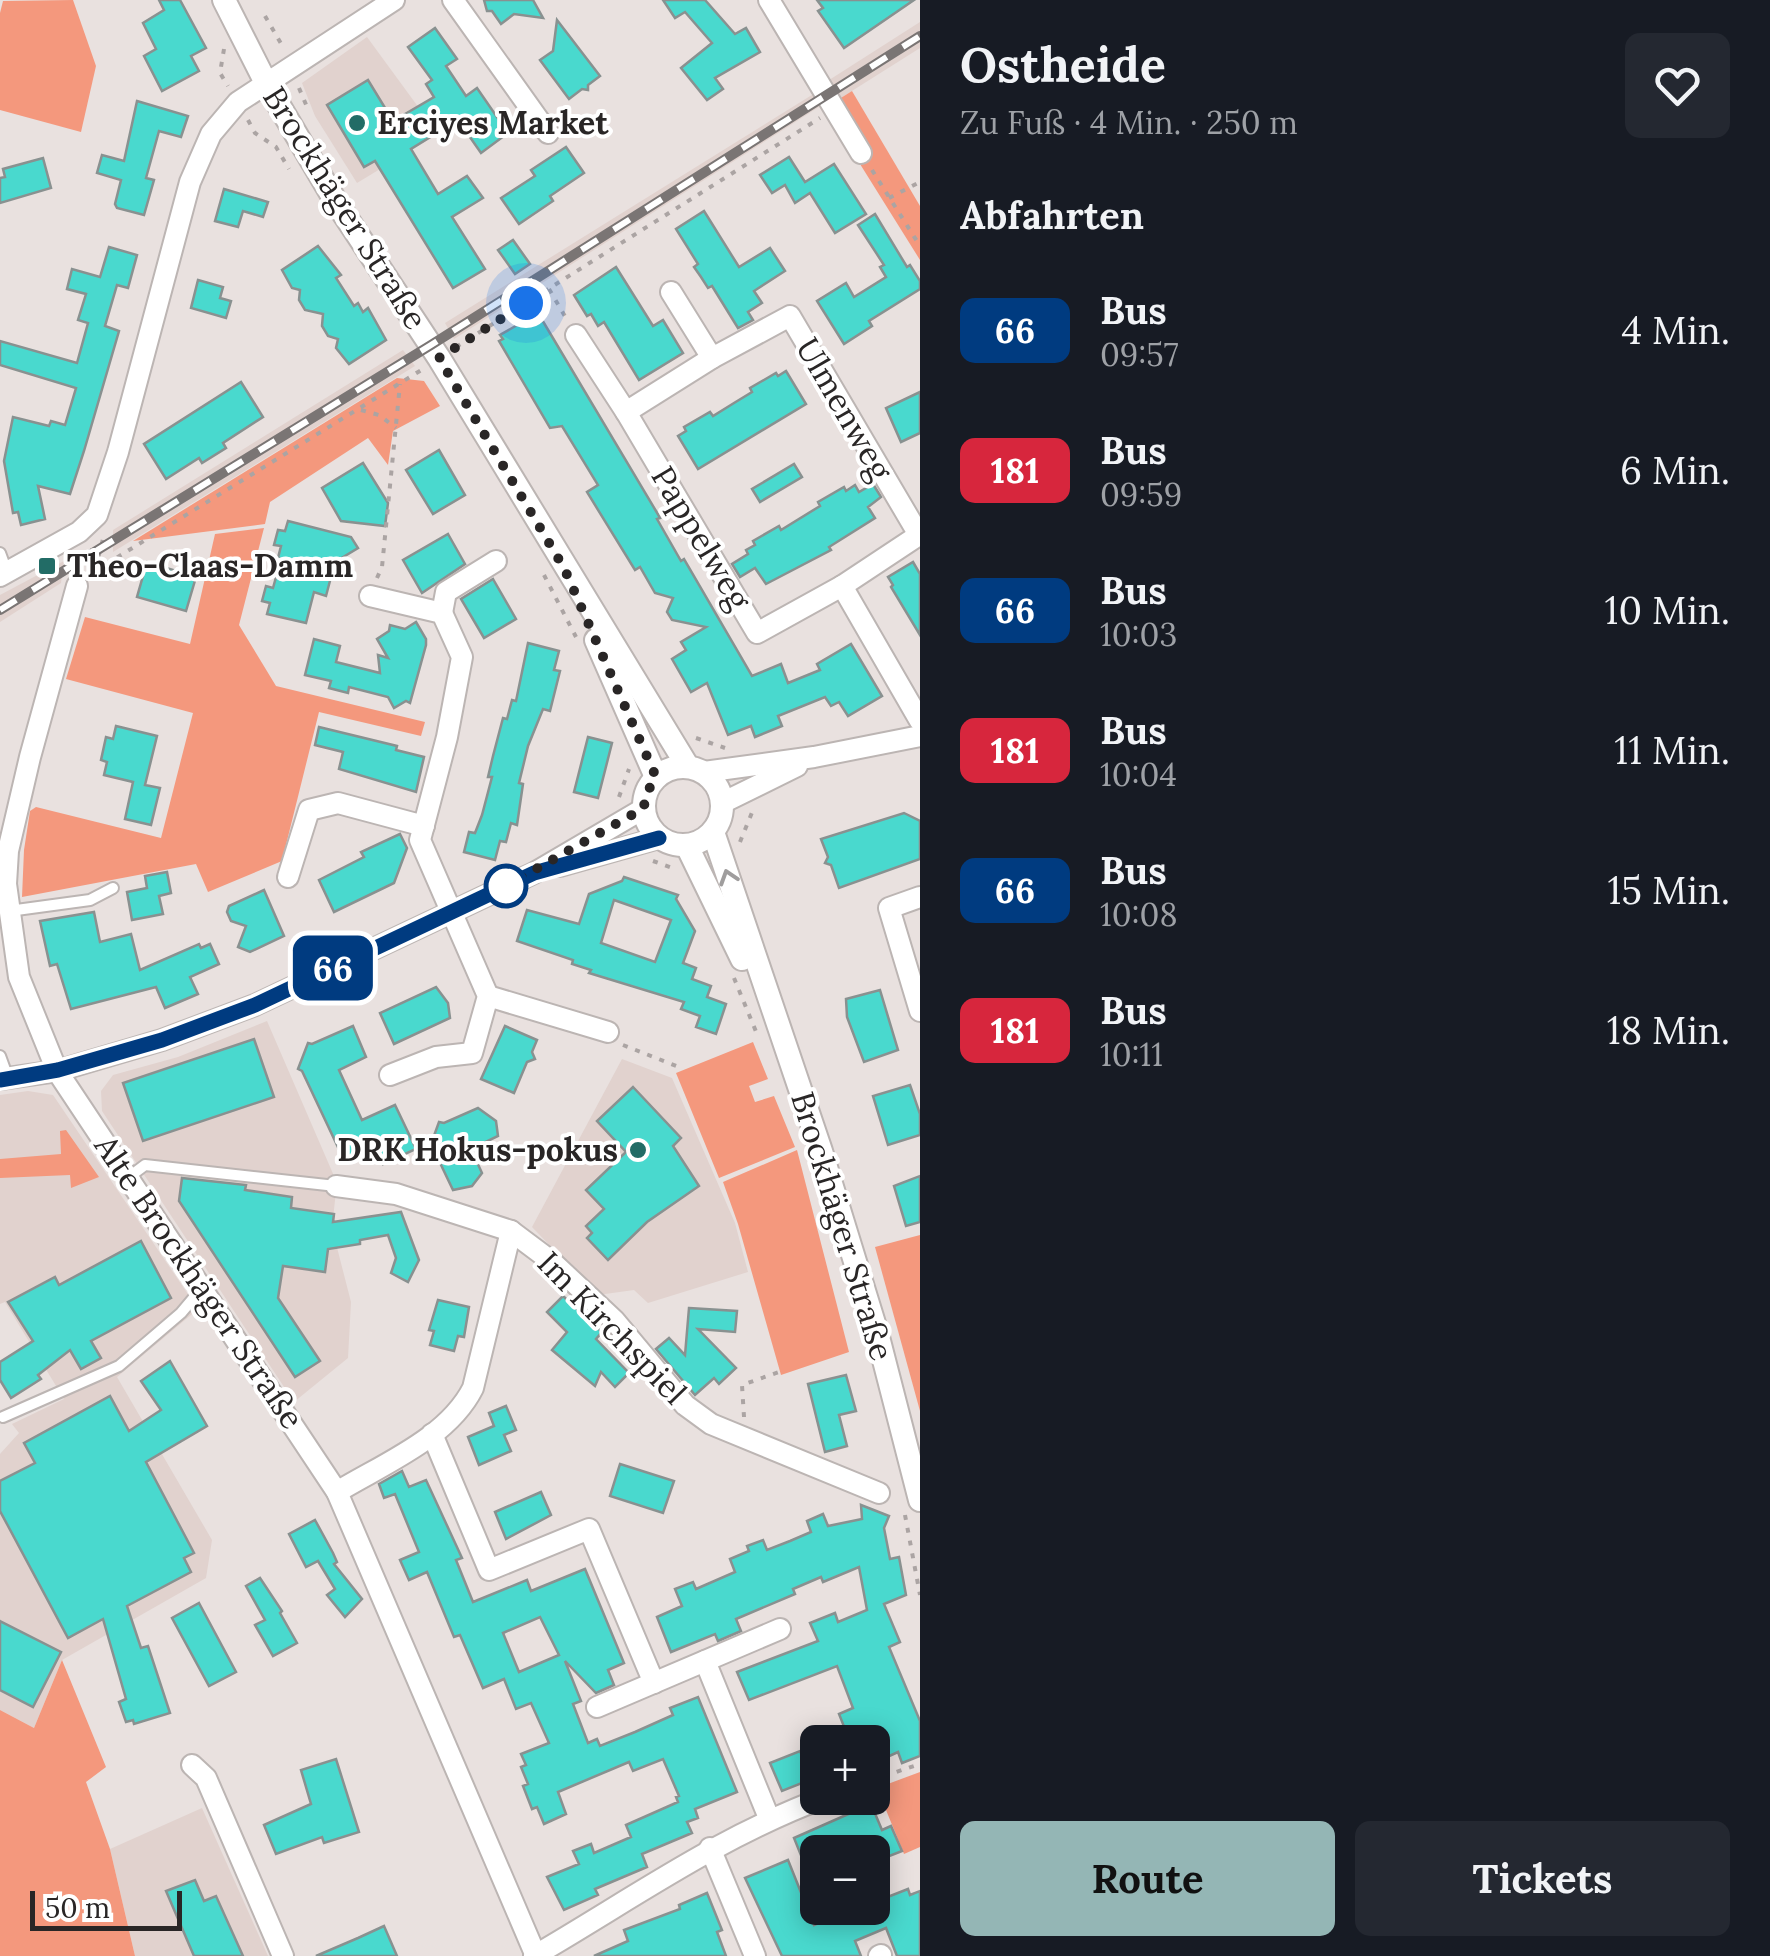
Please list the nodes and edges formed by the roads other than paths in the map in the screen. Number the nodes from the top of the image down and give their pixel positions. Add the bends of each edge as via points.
1 (224, 0) edge
2 (394, 0) edge
3 (453, 0) edge
4 (769, 0) edge
5 (266, 85) junction
6 (548, 133) dead end
7 (861, 152) road end
8 (671, 292) dead end
9 (576, 335) road end
10 (712, 358) junction
11 (626, 412) junction
12 (496, 561) dead end
13 (2, 567) edge
14 (564, 568) junction
15 (76, 586) road end
16 (842, 586) junction
17 (370, 596) road end
18 (442, 613) junction
19 (920, 721) edge
20 (920, 736) edge
21 (814, 758) junction
22 (696, 769) junction
23 (656, 777) junction
24 (722, 802) junction
25 (644, 808) junction
26 (424, 826) junction
27 (713, 832) junction
28 (659, 838) junction
29 (687, 846) junction
30 (534, 873) junction
31 (288, 877) dead end
32 (112, 888) dead end
33 (920, 897) edge
34 (9, 911) junction
35 (452, 912) junction
36 (488, 996) junction
37 (920, 1011) edge
38 (608, 1032) road end
39 (0, 1056) edge
40 (58, 1070) junction
41 (792, 1070) junction
42 (390, 1075) dead end
43 (4, 1079) edge
44 (129, 1177) junction
45 (336, 1186) joint
46 (511, 1231) junction
47 (202, 1288) junction
48 (3, 1417) dead end
49 (432, 1434) junction
50 (337, 1492) junction
51 (879, 1493) dead end
52 (912, 1504) edge
53 (780, 1630) dead end
54 (705, 1661) junction
55 (654, 1683) junction
56 (597, 1707) dead end
57 (192, 1765) dead end
58 (800, 1807) edge
59 (769, 1818) junction
60 (710, 1848) junction
61 (283, 1956) edge
62 (535, 1956) edge
63 (755, 1956) edge

1 - 5 street, Brockhäger Straße
2 - 5 street
3 - 6 street
4 - 7 street
5 - 13 street via 238,102 211,134 190,182 98,515 79,532
5 - 14 street, Brockhäger Straße
8 - 10 street
9 - 11 street, Pappelweg
10 - 11 street
10 - 16 street, Ulmenweg via 790,316 918,535
11 - 16 street, Pappelweg via 758,633
12 - 18 street via 446,592
14 - 22 street, Brockhäger Straße
14 - 23 street, Brockhäger Straße
15 - 34 street, Alte Brockhäger Straße via 8,851
16 - 19 street
17 - 18 street
18 - 26 street via 462,656
20 - 21 street
21 - 22 street
21 - 24 street
22 - 23 street via 674,767
22 - 24 street via 717,786
23 - 25 street
24 - 27 street
25 - 28 street
25 - 30 street
26 - 31 street via 338,803 309,810
26 - 35 street via 420,840
27 - 29 street
41 -> 27 street, Brockhäger Straße
28 - 29 street
28 - 30 street
29 - 41 street, Brockhäger Straße
30 - 35 street
32 - 34 lane via 90,900
33 - 37 street via 889,908
34 - 40 street, Alte Brockhäger Straße via 19,977
35 - 36 street
35 - 40 street via 255,1005
36 - 38 street
36 - 42 street via 472,1053
39 - 43 lane
40 - 43 street
40 - 44 street, Alte Brockhäger Straße
41 - 52 street, Brockhäger Straße via 877,1333
44 - 45 lane, Im Kirchspiel via 146,1166
44 - 47 street, Alte Brockhäger Straße
45 - 46 street, Im Kirchspiel via 396,1194
46 - 49 street, Im Kirchspiel via 473,1388 463,1408
46 - 51 street, Im Kirchspiel via 614,1320 685,1405 711,1424
47 - 48 lane via 182,1314 119,1366
47 - 50 street, Alte Brockhäger Straße
49 - 50 street, Im Kirchspiel
49 - 55 street via 489,1570 589,1529
50 - 62 street, Alte Brockhäger Straße
53 - 54 street
54 - 55 street
54 - 59 street
55 - 56 street
57 - 61 street via 206,1778
58 - 59 street
59 - 60 street
60 - 62 street
60 - 63 street

